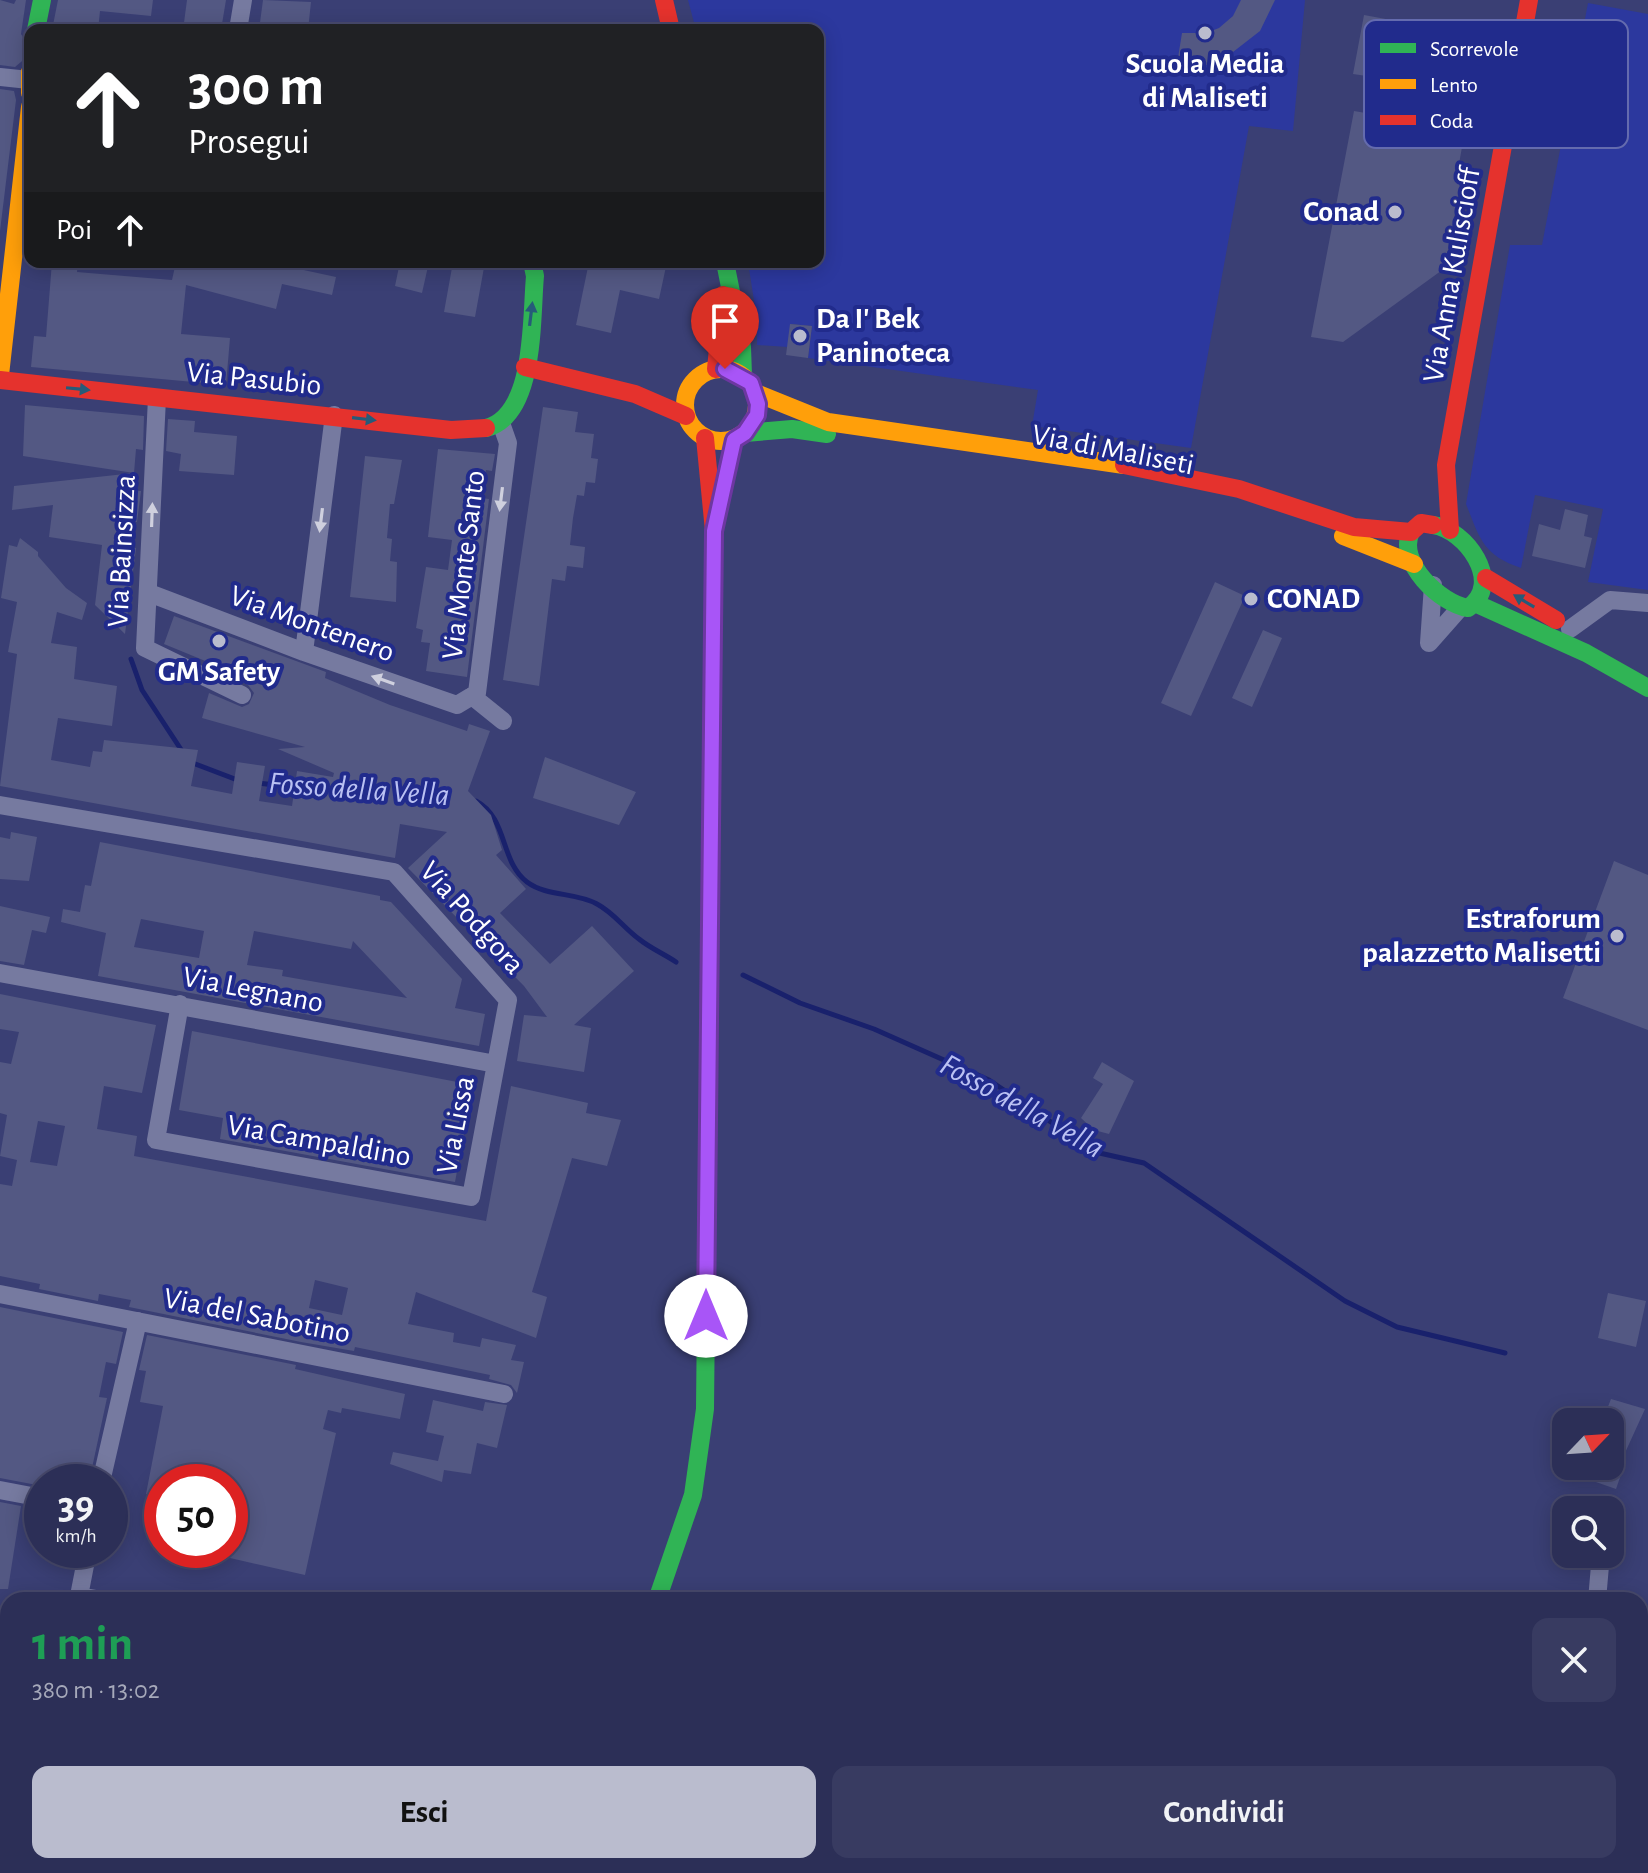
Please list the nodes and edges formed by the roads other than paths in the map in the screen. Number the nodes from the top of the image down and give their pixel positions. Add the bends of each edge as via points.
1 (42, 0) edge
2 (243, 0) edge
3 (664, 0) edge
4 (1529, 0) edge
5 (1525, 20) edge
6 (37, 24) edge
7 (239, 24) edge
8 (670, 24) edge
9 (0, 77) edge
10 (24, 79) edge
11 (1503, 148) edge
12 (24, 161) edge
13 (533, 268) edge
14 (725, 268) edge
15 (726, 268) edge
16 (525, 367) junction
17 (716, 369) junction
18 (743, 375) junction
19 (0, 378) edge
20 (689, 388) junction
21 (756, 393) junction
22 (635, 394) junction
23 (157, 398) junction
24 (334, 415) junction
25 (686, 416) junction
26 (501, 423) junction
27 (740, 436) junction
28 (705, 438) junction
29 (1446, 465) junction
30 (1422, 516) junction
31 (1450, 530) junction
32 (714, 531) junction
33 (1414, 564) junction
34 (1486, 578) junction
35 (1433, 585) junction
36 (149, 593) junction
37 (1648, 603) edge
38 (1468, 606) junction
39 (1570, 629) junction
40 (304, 652) junction
41 (1605, 661) junction
42 (1648, 688) edge
43 (242, 695) dead end
44 (464, 700) junction
45 (503, 721) dead end
46 (0, 805) edge
47 (0, 973) edge
48 (180, 1004) junction
49 (496, 1064) junction
50 (471, 1197) joint
51 (0, 1294) edge
52 (138, 1321) junction
53 (504, 1394) dead end
54 (105, 1464) edge
55 (0, 1490) edge
56 (24, 1495) edge
57 (84, 1568) edge
58 (1600, 1568) edge
59 (80, 1592) edge
60 (662, 1592) edge
61 (1598, 1592) edge

1 - 6 street
2 - 7 street
3 - 8 street
4 - 5 street, Via Anna Kuliscioff
9 - 10 street
11 - 29 street, Via Anna Kuliscioff
12 - 19 street
16 -> 13 street
14 - 17 street
15 - 18 street
16 - 22 street
16 - 26 street via 520,399
17 - 18 street
17 - 20 street
18 - 21 street
19 -> 23 street, Via Pasubio
20 - 22 street
20 - 25 street
21 - 27 street via 757,415
21 - 30 street, Via di Maliseti via 828,422 1193,478 1354,527
22 - 25 street
23 - 24 street, Via Pasubio
36 -> 23 street, Via Bainsizza
24 -> 26 street, Via Pasubio via 451,430
24 -> 40 street
25 - 28 street
26 -> 44 street, Via Monte Santo via 508,443 477,693
27 - 28 street
27 - 32 street
27 - 33 street, Via di Maliseti via 792,429 1160,486 1234,502
28 - 32 street
29 - 30 street
29 - 31 street
30 - 31 street, Via di Maliseti
30 - 33 street via 1407,540
31 - 34 street, Via di Maliseti
32 - 60 street via 705,1409 693,1495
33 - 35 street, Via di Maliseti
34 - 38 street via 1487,590
39 -> 34 street, Via di Maliseti
35 - 38 street, Via di Maliseti via 1444,600
35 - 38 street via 1429,643
36 - 40 street, Via Montenero
36 - 43 street, Via Bainsizza via 145,648
37 - 39 street via 1610,600
38 - 41 street, Via di Maliseti via 1523,621
39 - 41 street, Via di Maliseti
44 -> 40 street, Via Montenero
41 - 42 street, Via di Maliseti
44 - 45 street, Via Montenero
46 - 49 street, Via Podgora via 394,872 508,1000
47 - 48 street, Via Legnano
48 - 49 street, Via Legnano
48 - 50 street, Via Campaldino via 156,1140
49 - 50 street, Via Lissa
51 - 52 street, Via del Sabotino
52 - 53 street, Via del Sabotino
52 - 54 street
55 - 56 street
57 - 59 street
58 - 61 street

